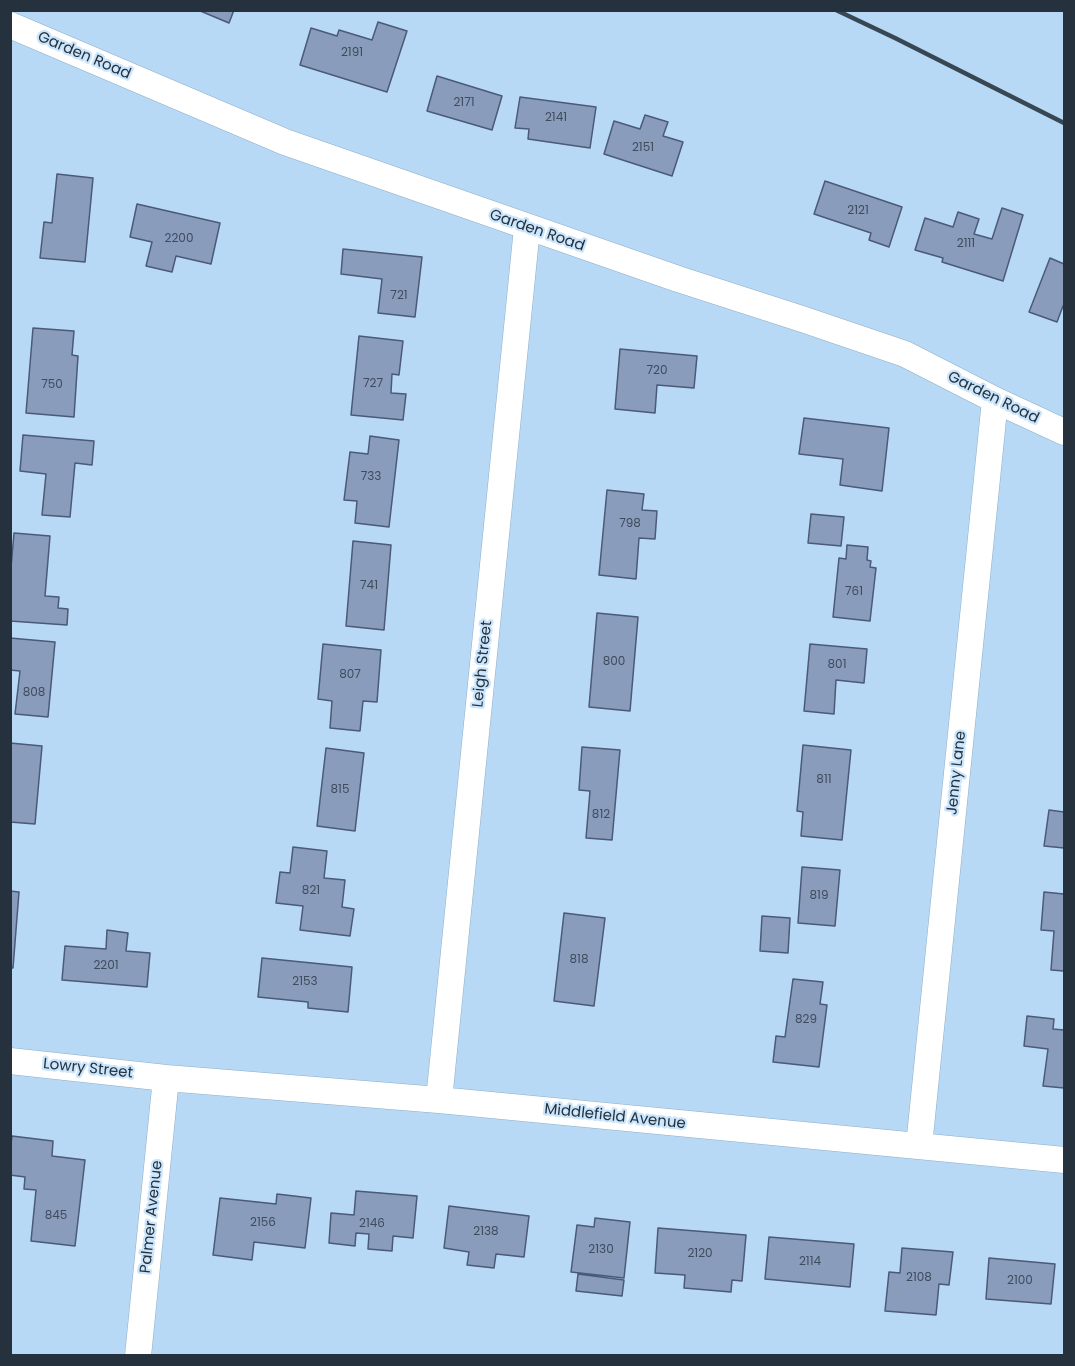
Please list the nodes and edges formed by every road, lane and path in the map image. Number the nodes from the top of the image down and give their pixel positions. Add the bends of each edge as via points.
1 (10, 25) edge
2 (527, 228) junction
3 (995, 400) junction
4 (1065, 432) edge
5 (10, 1061) edge
6 (166, 1078) junction
7 (439, 1100) junction
8 (919, 1146) junction
9 (1065, 1160) edge
10 (138, 1356) edge

1 - 2 street, Garden Road via 285,142
2 - 3 street, Garden Road via 905,354
2 - 7 street, Leigh Street
3 - 4 street, Garden Road
3 - 8 street, Jenny Lane
5 - 6 street, Lowry Street
6 - 7 street, Middlefield Avenue
6 - 10 street, Palmer Avenue
7 - 8 street, Middlefield Avenue
8 - 9 street, Middlefield Avenue

